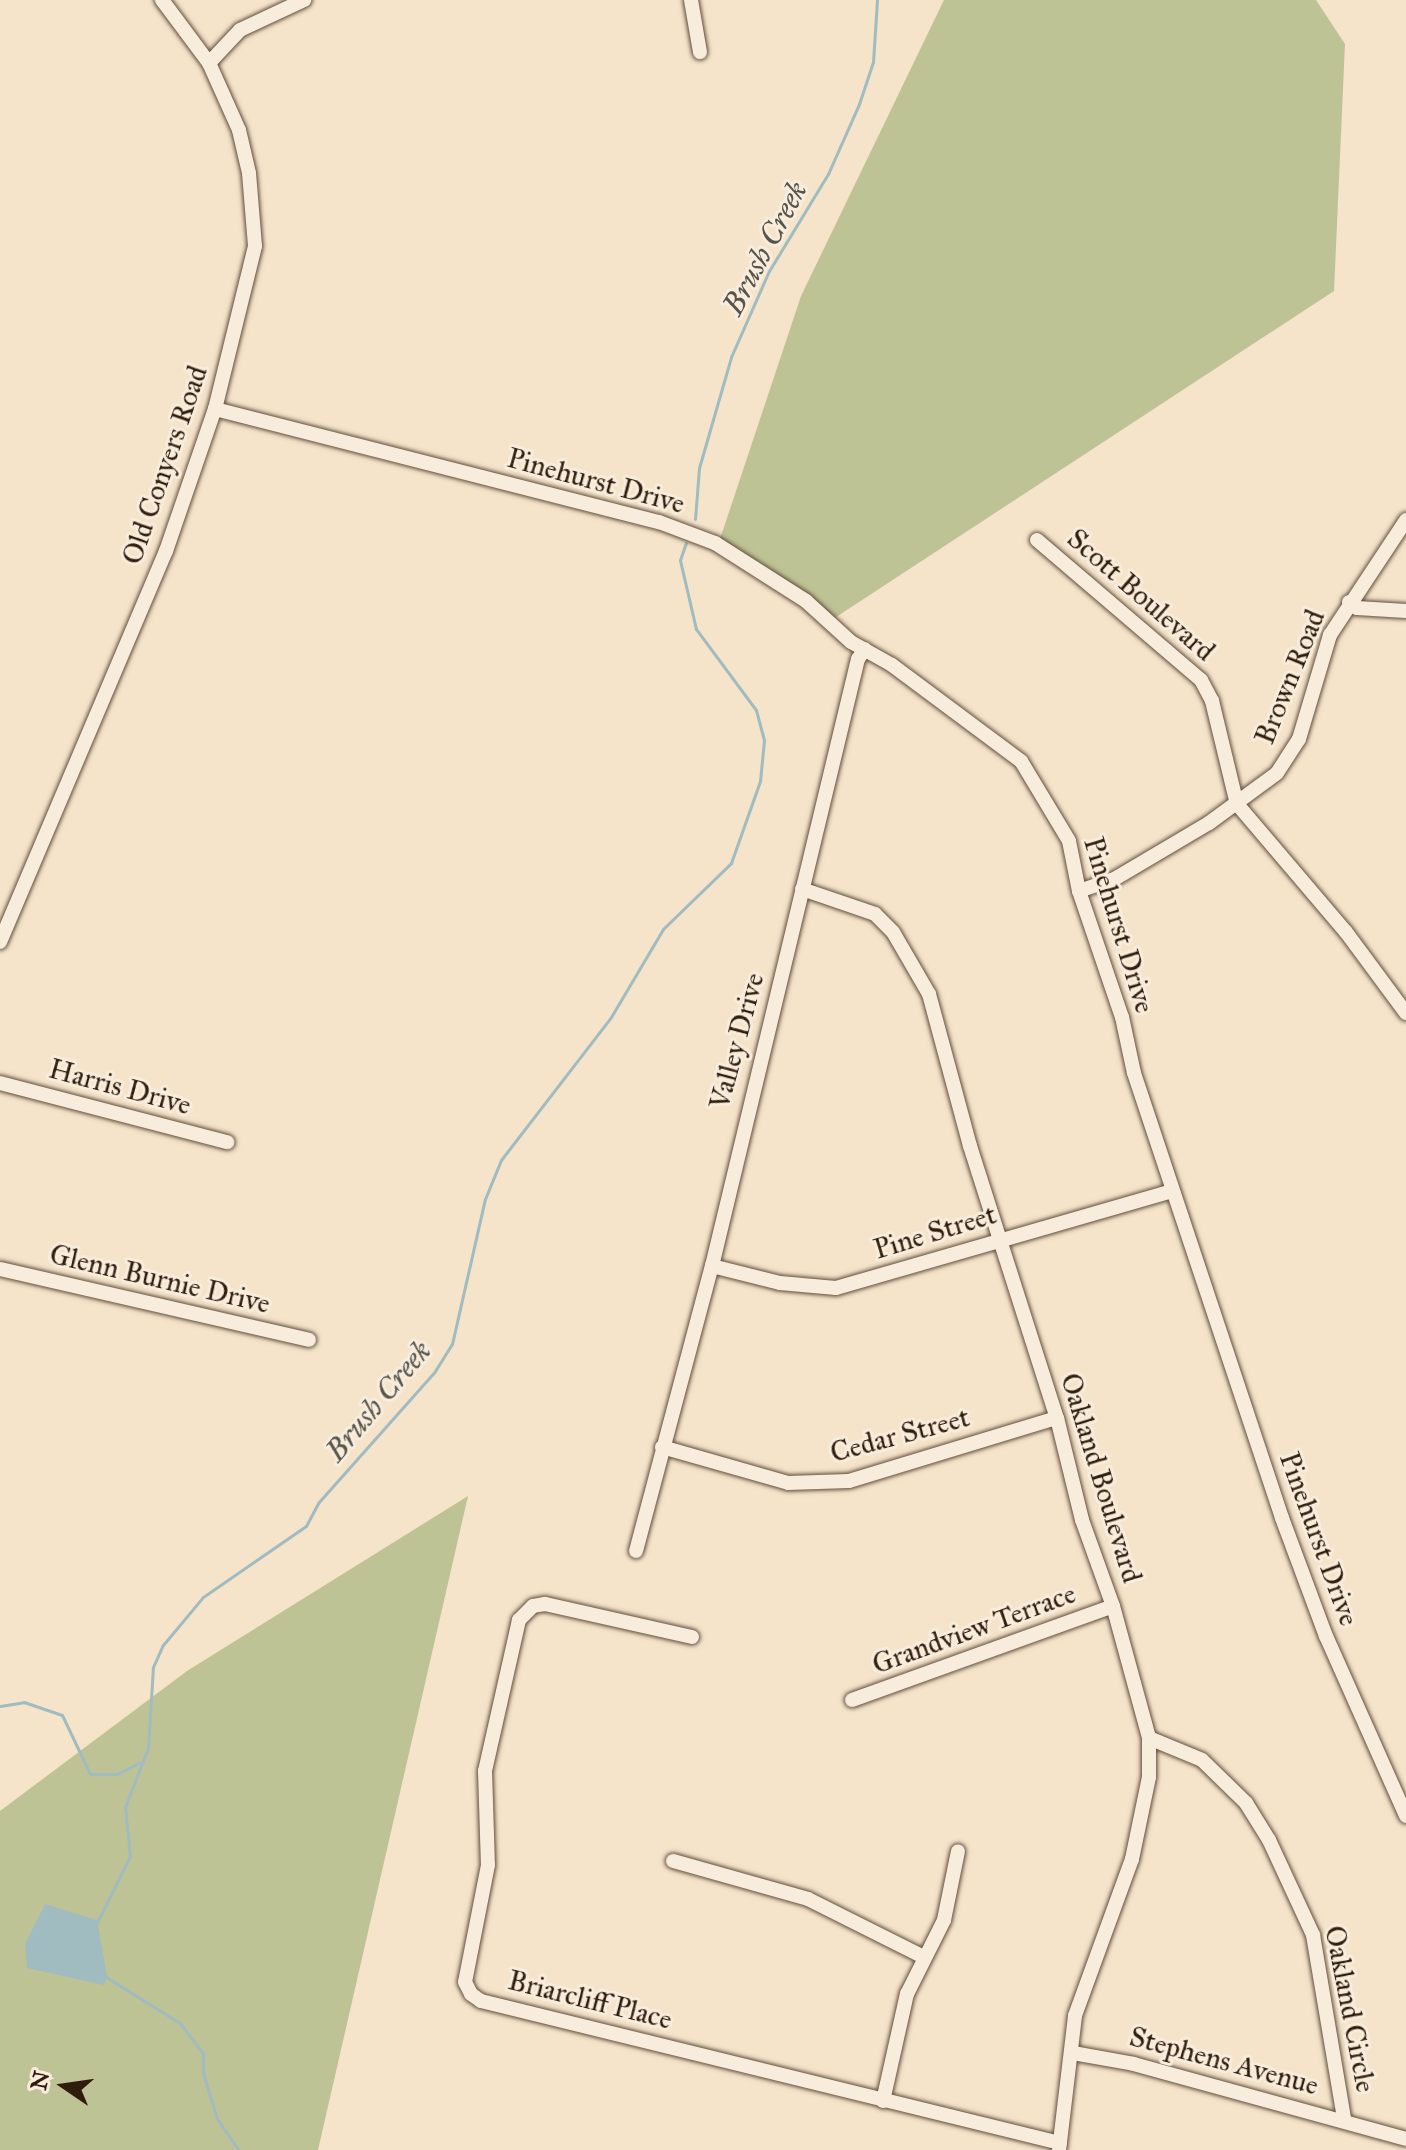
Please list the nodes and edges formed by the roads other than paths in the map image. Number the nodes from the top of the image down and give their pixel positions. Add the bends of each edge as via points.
1 (162, 0) edge
2 (304, 0) edge
3 (691, 0) edge
4 (700, 52) dead end
5 (209, 63) junction
6 (215, 409) junction
7 (1406, 520) edge
8 (1037, 540) dead end
9 (1349, 602) junction
10 (1406, 611) edge
11 (865, 649) junction
12 (1237, 804) junction
13 (802, 889) junction
14 (1079, 891) junction
15 (0, 942) edge
16 (1406, 1013) edge
17 (0, 1083) edge
18 (227, 1142) dead end
19 (1172, 1191) junction
20 (998, 1240) junction
21 (712, 1266) junction
22 (0, 1269) edge
23 (309, 1340) dead end
24 (1057, 1418) junction
25 (662, 1447) junction
26 (636, 1551) dead end
27 (1113, 1606) junction
28 (692, 1637) dead end
29 (852, 1700) dead end
30 (1149, 1738) junction
31 (1406, 1816) edge
32 (958, 1851) dead end
33 (673, 1861) dead end
34 (924, 1957) junction
35 (1073, 2053) junction
36 (883, 2101) junction
37 (1344, 2119) junction
38 (1406, 2139) edge
39 (1060, 2147) edge

1 - 5 street, Old Conyers Road
2 - 5 street via 240,30
3 - 4 street
5 - 6 street, Old Conyers Road via 239,130 249,173 255,246
6 - 11 street, Pinehurst Drive via 659,522 715,543 760,570
6 - 15 street, Old Conyers Road via 166,551
7 - 9 street, Brown Road
8 - 12 street, Scott Boulevard via 1201,680 1212,701
9 - 10 street via 1357,608
9 - 12 street, Brown Road via 1330,635 1295,746 1277,773
11 - 13 street, Valley Drive via 858,659
11 - 14 street, Pinehurst Drive via 1021,761 1069,841
12 - 14 street, Brown Road via 1116,878
12 - 16 street, Scott Boulevard via 1346,932
13 - 20 street, Oakland Boulevard via 875,914 915,965 938,1019
13 - 21 street, Valley Drive
14 - 19 street, Pinehurst Drive
17 - 18 street, Harris Drive
19 - 20 street, Pine Street
19 - 31 street, Pinehurst Drive via 1287,1533
20 - 21 street, Pine Street via 822,1290
20 - 24 street, Oakland Boulevard
21 - 25 street, Valley Drive
22 - 23 street, Glenn Burnie Drive
24 - 25 street, Cedar Street via 849,1481 788,1483
24 - 27 street, Oakland Boulevard via 1082,1520
25 - 26 street, Valley Drive
27 - 29 street, Grandview Terrace
27 - 30 street, Oakland Boulevard
28 - 36 street, Briarcliff Place via 545,1604 533,1606 519,1620 485,1771 488,1865 465,1982 481,2001
30 - 35 street, Oakland Boulevard via 1149,1777 1132,1859 1082,1991
30 - 37 street, Oakland Circle via 1202,1760 1246,1803 1269,1840 1313,1935
32 - 34 street via 944,1920
33 - 34 street via 808,1899
34 - 36 street via 907,1994
35 - 37 street, Stephens Avenue
35 - 39 street, Oakland Boulevard
36 - 39 street, Briarcliff Place
37 - 38 street, Stephens Avenue

